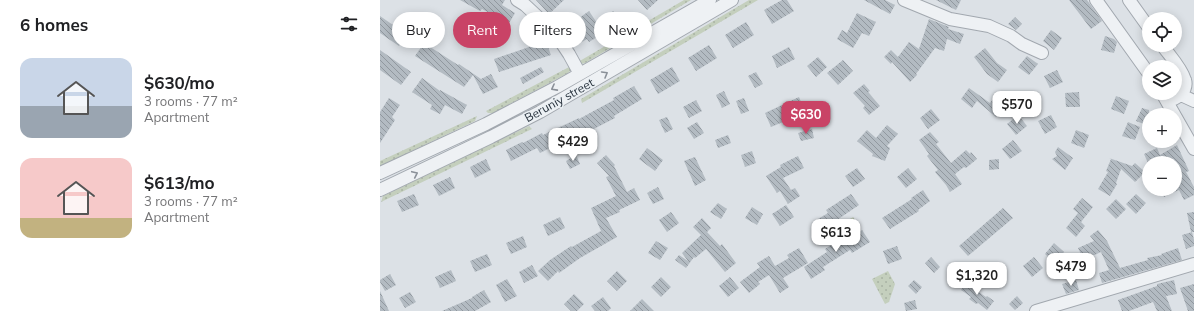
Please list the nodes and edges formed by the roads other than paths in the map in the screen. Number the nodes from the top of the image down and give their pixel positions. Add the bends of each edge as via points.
1 (517, 0) edge
2 (710, 0) edge
3 (732, 0) edge
4 (904, 0) edge
5 (1096, 0) edge
6 (1129, 0) edge
7 (1142, 18) edge
8 (1042, 53) dead end
9 (1142, 64) edge
10 (580, 74) junction
11 (1182, 74) edge
12 (1182, 94) edge
13 (1182, 95) edge
14 (1167, 100) edge
15 (1194, 101) edge
16 (486, 124) junction
17 (491, 137) junction
18 (1194, 148) edge
19 (380, 173) edge
20 (380, 190) edge
21 (1194, 264) edge
22 (1036, 311) edge

1 - 10 street via 555,33
2 - 10 street, Beruniy street
17 -> 3 street, Beruniy street via 563,99
4 - 8 street via 950,19 989,26
5 - 9 street
6 - 7 street
10 -> 16 street, Beruniy street
11 - 12 street via 1186,81
13 - 15 street
14 - 18 street
16 - 17 street
16 - 19 street, Beruniy street
20 -> 17 street, Beruniy street
21 - 22 street

